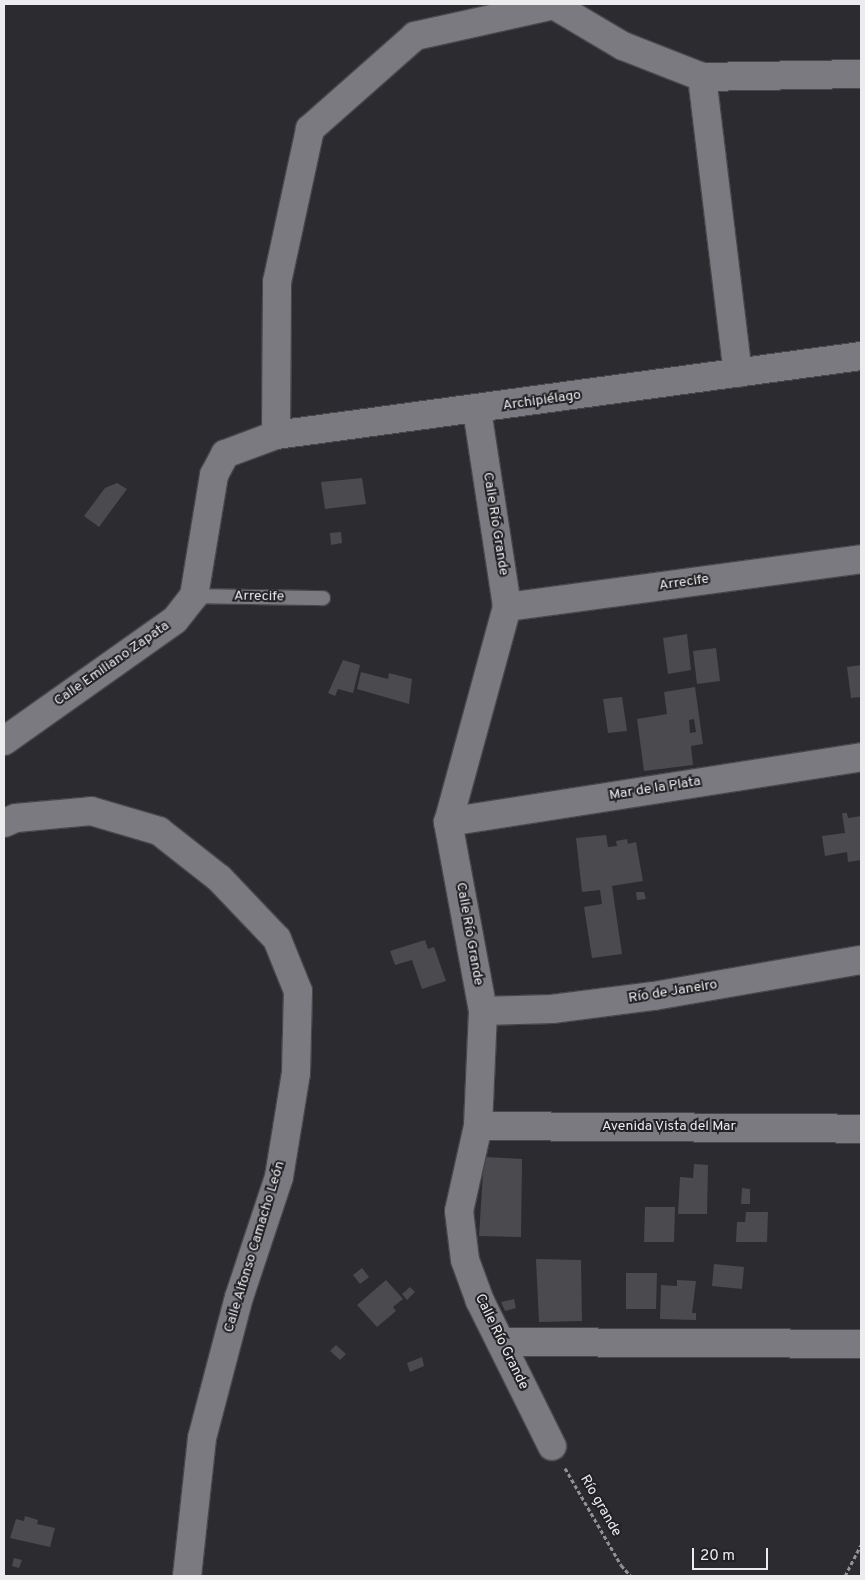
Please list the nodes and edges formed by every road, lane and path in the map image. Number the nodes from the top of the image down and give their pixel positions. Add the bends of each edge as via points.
1 (558, 5) edge
2 (861, 74) edge
3 (702, 77) junction
4 (861, 356) edge
5 (738, 373) junction
6 (477, 410) junction
7 (276, 435) junction
8 (225, 454) joint
9 (861, 558) edge
10 (194, 596) junction
11 (323, 598) dead end
12 (507, 607) junction
13 (4, 741) edge
14 (861, 756) edge
15 (448, 822) junction
16 (4, 823) edge
17 (861, 960) edge
18 (483, 1011) junction
19 (478, 1126) junction
20 (861, 1128) edge
21 (501, 1342) junction
22 (861, 1344) edge
23 (552, 1446) joint
24 (861, 1545) edge
25 (186, 1576) edge
26 (631, 1576) edge
27 (845, 1576) edge

1 - 3 street via 623,46
1 - 7 street via 414,36 310,129 277,282
2 - 3 street
3 - 5 street
4 - 5 street, Archipiélago
5 - 6 street, Archipiélago
6 - 7 street, Archipiélago
6 - 12 street, Calle Río Grande
7 - 8 street, Archipiélago
8 - 10 street, Calle Emiliano Zapata via 214,475
9 - 12 street, Arrecife
10 - 11 lane, Arrecife
10 - 13 street, Calle Emiliano Zapata via 175,620
12 - 15 street, Calle Río Grande
14 - 15 street, Mar de la Plata
15 - 18 street, Calle Río Grande
16 - 25 street, Calle Alfonso Camacho León via 16,818 91,811 159,830 219,878 277,939 298,992 296,1073 279,1177 239,1297 202,1438
17 - 18 street, Río de Janeiro via 626,1000 552,1009
18 - 19 street, Calle Río Grande
19 - 20 street, Avenida Vista del Mar
19 - 21 street, Calle Río Grande via 459,1211 465,1260 480,1301
21 - 22 street
21 - 23 street, Calle Río Grande
23 - 26 path, Río grande via 621,1565
24 - 27 path

